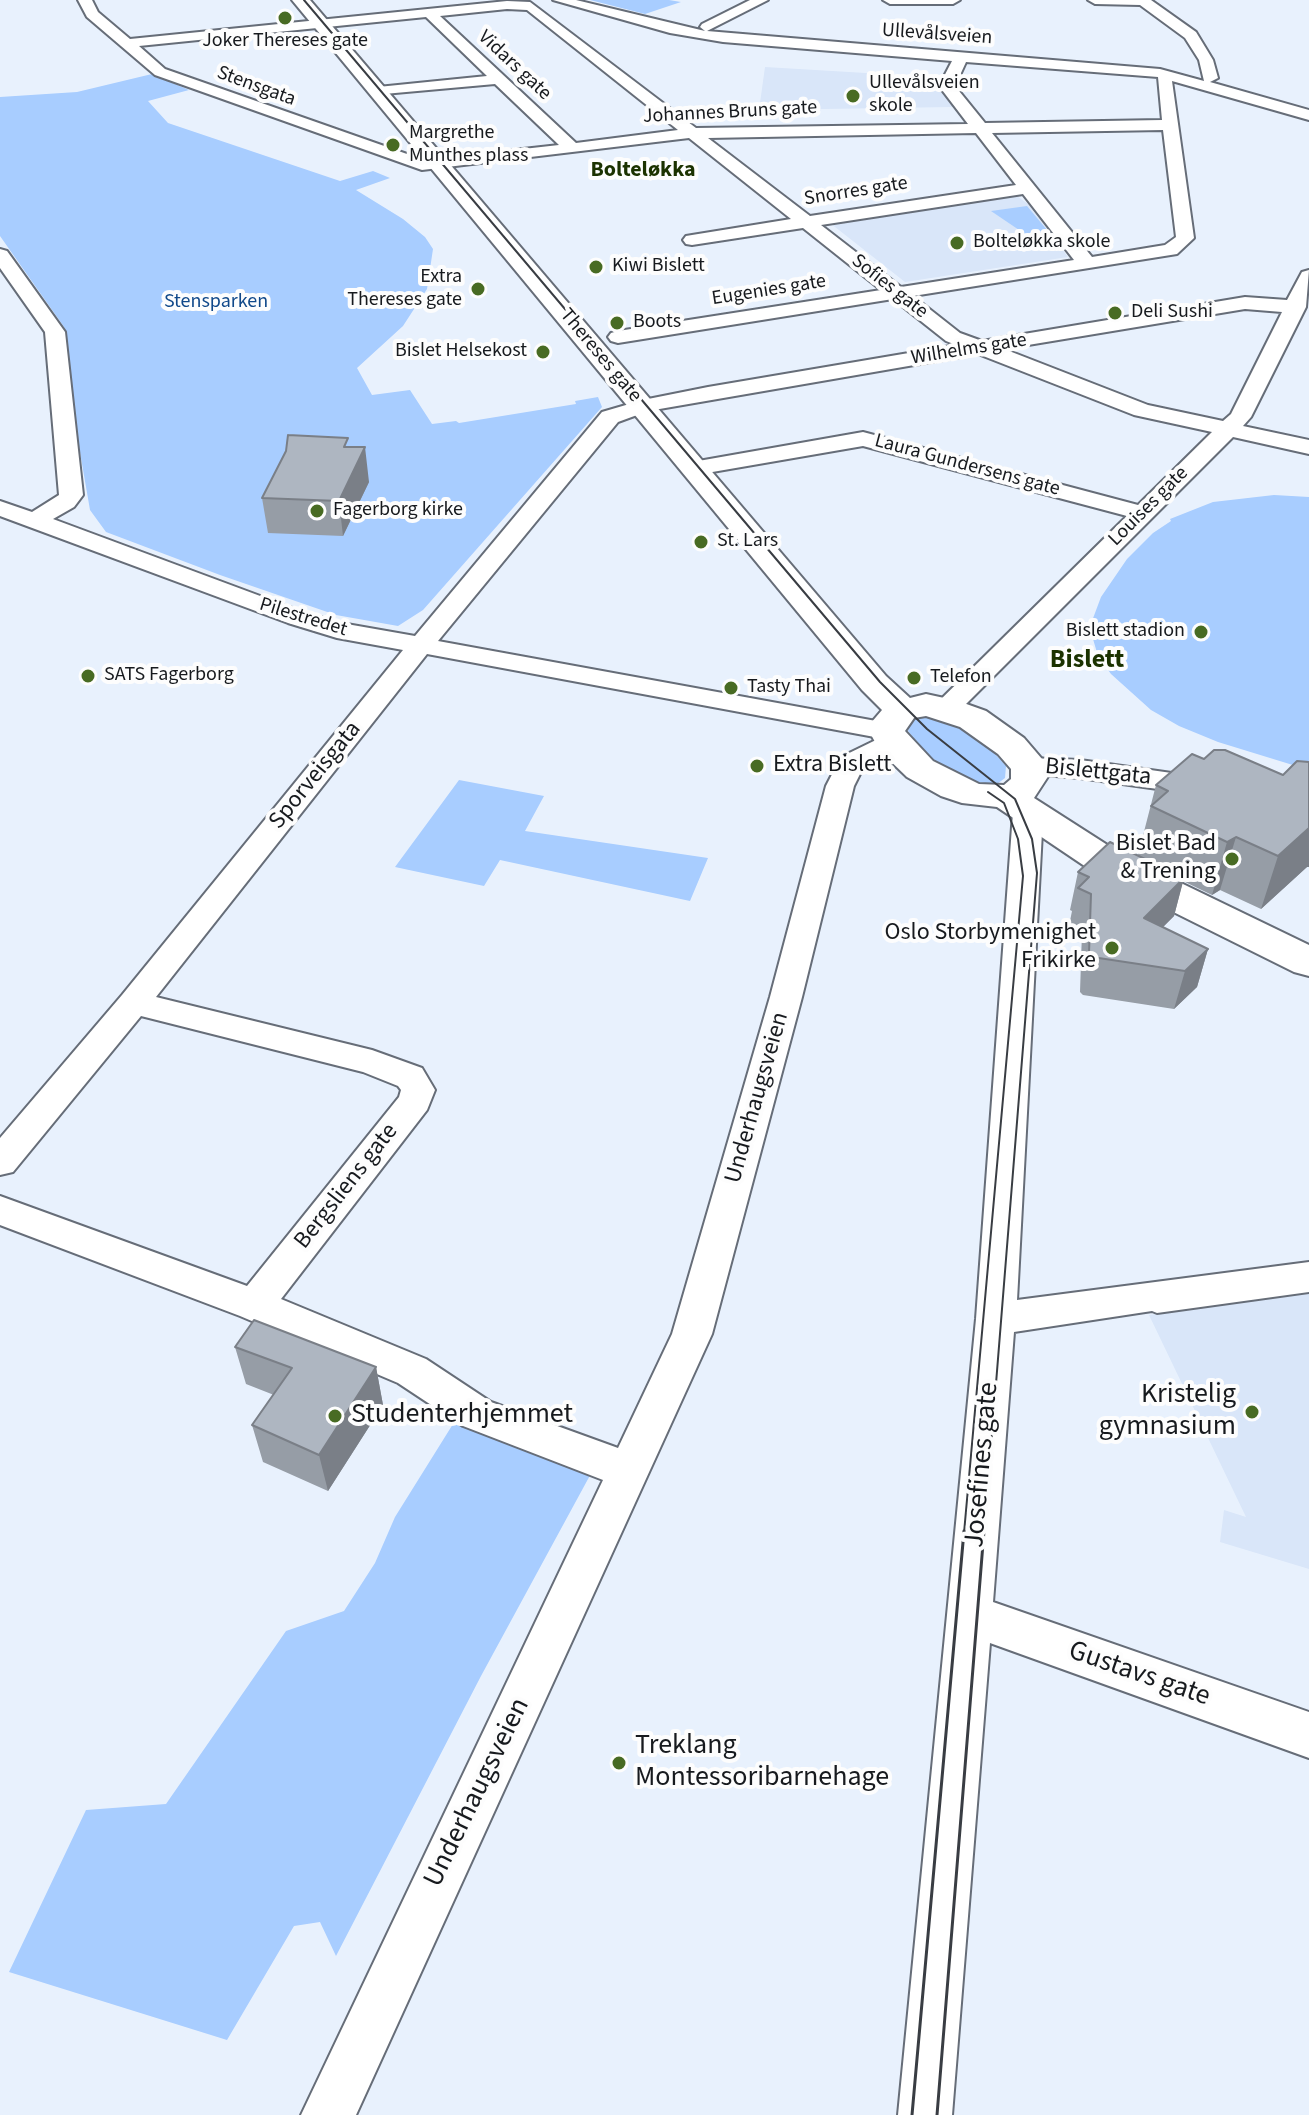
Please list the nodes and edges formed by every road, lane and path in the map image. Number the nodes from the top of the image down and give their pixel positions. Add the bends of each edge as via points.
1 (85, 0) edge
2 (301, 0) edge
3 (560, 0) edge
4 (761, 0) edge
5 (890, 0) edge
6 (953, 0) edge
7 (1095, 0) edge
8 (1143, 1) edge
9 (429, 13) junction
10 (320, 23) junction
11 (707, 27) dead end
12 (129, 43) junction
13 (961, 57) junction
14 (1170, 75) junction
15 (1210, 78) dead end
16 (498, 79) junction
17 (378, 92) junction
18 (1309, 115) edge
19 (1169, 125) junction
20 (981, 128) junction
21 (693, 133) junction
22 (572, 148) junction
23 (440, 165) junction
24 (1027, 188) junction
25 (806, 222) junction
26 (692, 240) dead end
27 (0, 255) edge
28 (1086, 262) junction
29 (1309, 276) edge
30 (897, 293) junction
31 (1296, 307) junction
32 (618, 337) dead end
33 (978, 348) junction
34 (643, 406) junction
35 (1229, 429) junction
36 (1309, 447) edge
37 (695, 468) junction
38 (0, 508) edge
39 (1143, 513) junction
40 (31, 522) junction
41 (421, 646) junction
42 (946, 708) junction
43 (894, 728) junction
44 (1029, 767) junction
45 (1232, 791) edge
46 (1017, 805) junction
47 (1309, 962) edge
48 (134, 1003) junction
49 (0, 1162) edge
50 (0, 1210) edge
51 (1309, 1277) edge
52 (254, 1305) junction
53 (996, 1319) junction
54 (629, 1471) junction
55 (969, 1615) junction
56 (1309, 1735) edge
57 (329, 2113) edge
58 (925, 2115) edge

1 - 12 street, Stensgata via 92,14
2 - 10 main road, Thereses gate
3 - 13 street, Ullevålsveien via 695,34
4 - 11 street
5 - 6 street
7 - 8 street
8 - 15 street via 1191,35
9 - 10 street
9 - 16 street, Vidars gate
9 - 21 street, Sofies gate via 530,6
10 - 12 street
10 - 17 main road, Thereses gate
12 - 23 street, Stensgata via 160,72 400,159
13 - 14 street, Ullevålsveien
13 - 20 street via 947,86
14 - 18 street, Ullevålsveien
14 - 19 street, Eugenies gate via 1164,79
16 - 17 street
16 - 22 street, Vidars gate
17 - 23 main road, Thereses gate
19 - 20 street, Johannes Bruns gate
19 - 28 street, Eugenies gate via 1183,242 1165,251
20 - 21 street, Johannes Bruns gate
20 - 24 street
21 - 22 street, Johannes Bruns gate
21 - 25 street, Sofies gate
22 - 23 street, Johannes Bruns gate
23 - 34 main road, Thereses gate
24 - 25 street, Snorres gate
24 - 28 street
25 - 26 street, Snorres gate
25 - 30 street, Sofies gate
27 - 40 street via 55,332 71,495
28 - 30 street, Eugenies gate
29 - 31 street, Louises gate
30 - 32 street, Eugenies gate
30 - 33 street, Sofies gate via 953,337
31 - 33 street, Wilhelms gate via 1245,303
31 - 35 street, Louises gate via 1248,405
33 - 34 street, Wilhelms gate
33 - 35 street, Sofies gate via 1142,410
34 - 37 main road, Thereses gate
34 - 41 street, Sporveisgata via 604,421
35 - 36 street, Sofies gate
35 - 39 street, Louises gate
37 - 39 street, Laura Gundersens gate via 863,439
37 - 43 main road, Thereses gate via 874,683
38 - 40 street, Pilestredet
39 - 42 street, Louises gate
40 - 41 street, Pilestredet via 297,618
41 - 43 street, Pilestredet
41 - 48 street, Sporveisgata
42 - 43 main road via 926,705
42 - 44 main road via 987,728
43 - 46 main road, Thereses gate via 920,769 954,788
43 - 54 street, Underhaugsveien via 851,763 840,786 692,1334
44 - 45 street, Bislettgata via 1080,769
44 - 46 main road via 1031,775
46 - 47 main road via 1109,864
46 - 53 street, Josefines gate
48 - 49 street, Sporveisgata
48 - 52 street, Bergsliens gate via 372,1062 410,1077 418,1090 415,1101
50 - 52 street
51 - 53 street
52 - 54 street via 412,1371 477,1414
53 - 55 street, Josefines gate
54 - 57 street, Underhaugsveien
55 - 56 street, Gustavs gate
55 - 58 street, Josefines gate

